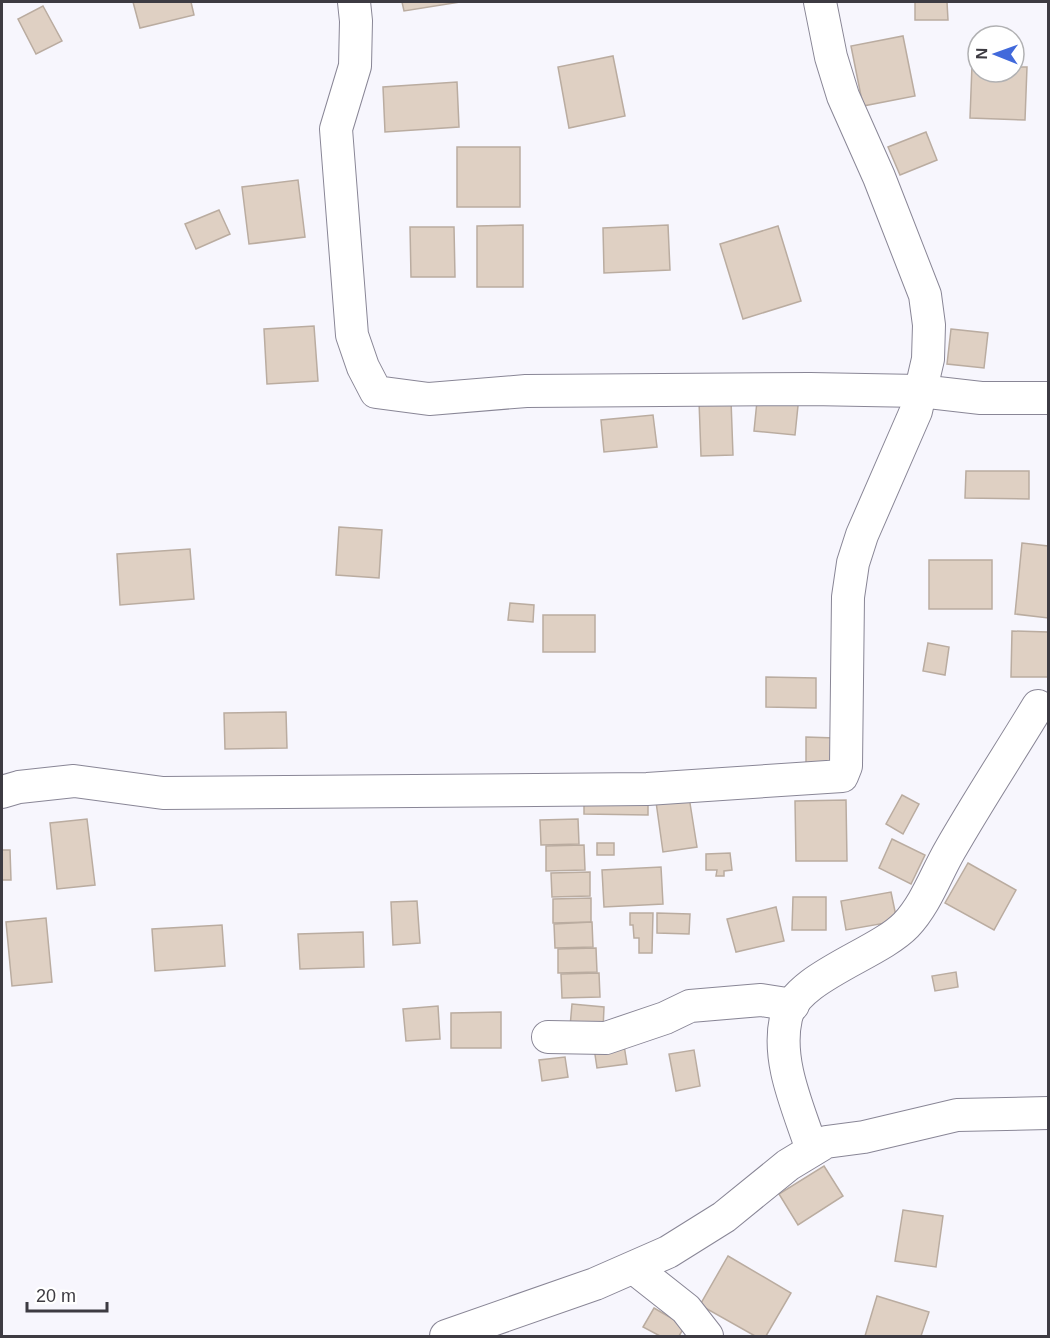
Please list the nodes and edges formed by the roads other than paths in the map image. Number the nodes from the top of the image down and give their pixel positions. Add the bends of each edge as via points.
1 (354, 2) edge
2 (820, 2) edge
3 (920, 391) junction
4 (1048, 398) edge
5 (1038, 706) dead end
6 (2, 792) edge
7 (793, 1005) junction
8 (548, 1037) dead end
9 (1048, 1113) edge
10 (812, 1150) junction
11 (633, 1268) junction
12 (446, 1336) edge
13 (707, 1336) edge

1 - 3 street via 356,66 336,129 352,335 376,392 429,399 526,391
2 - 3 street via 843,96 925,295 928,359
3 - 4 street via 981,398
3 - 6 street via 916,411 853,563 848,597 846,766 842,776 647,789 163,793 74,782
5 - 7 street via 907,924 888,941 803,989
7 - 8 street via 761,1000 690,1006 606,1038
7 - 10 street via 786,1016 783,1048
9 - 10 street via 957,1114 864,1137 826,1142
10 - 11 street via 788,1164 724,1217 668,1252
11 - 12 street
11 - 13 street via 686,1309

